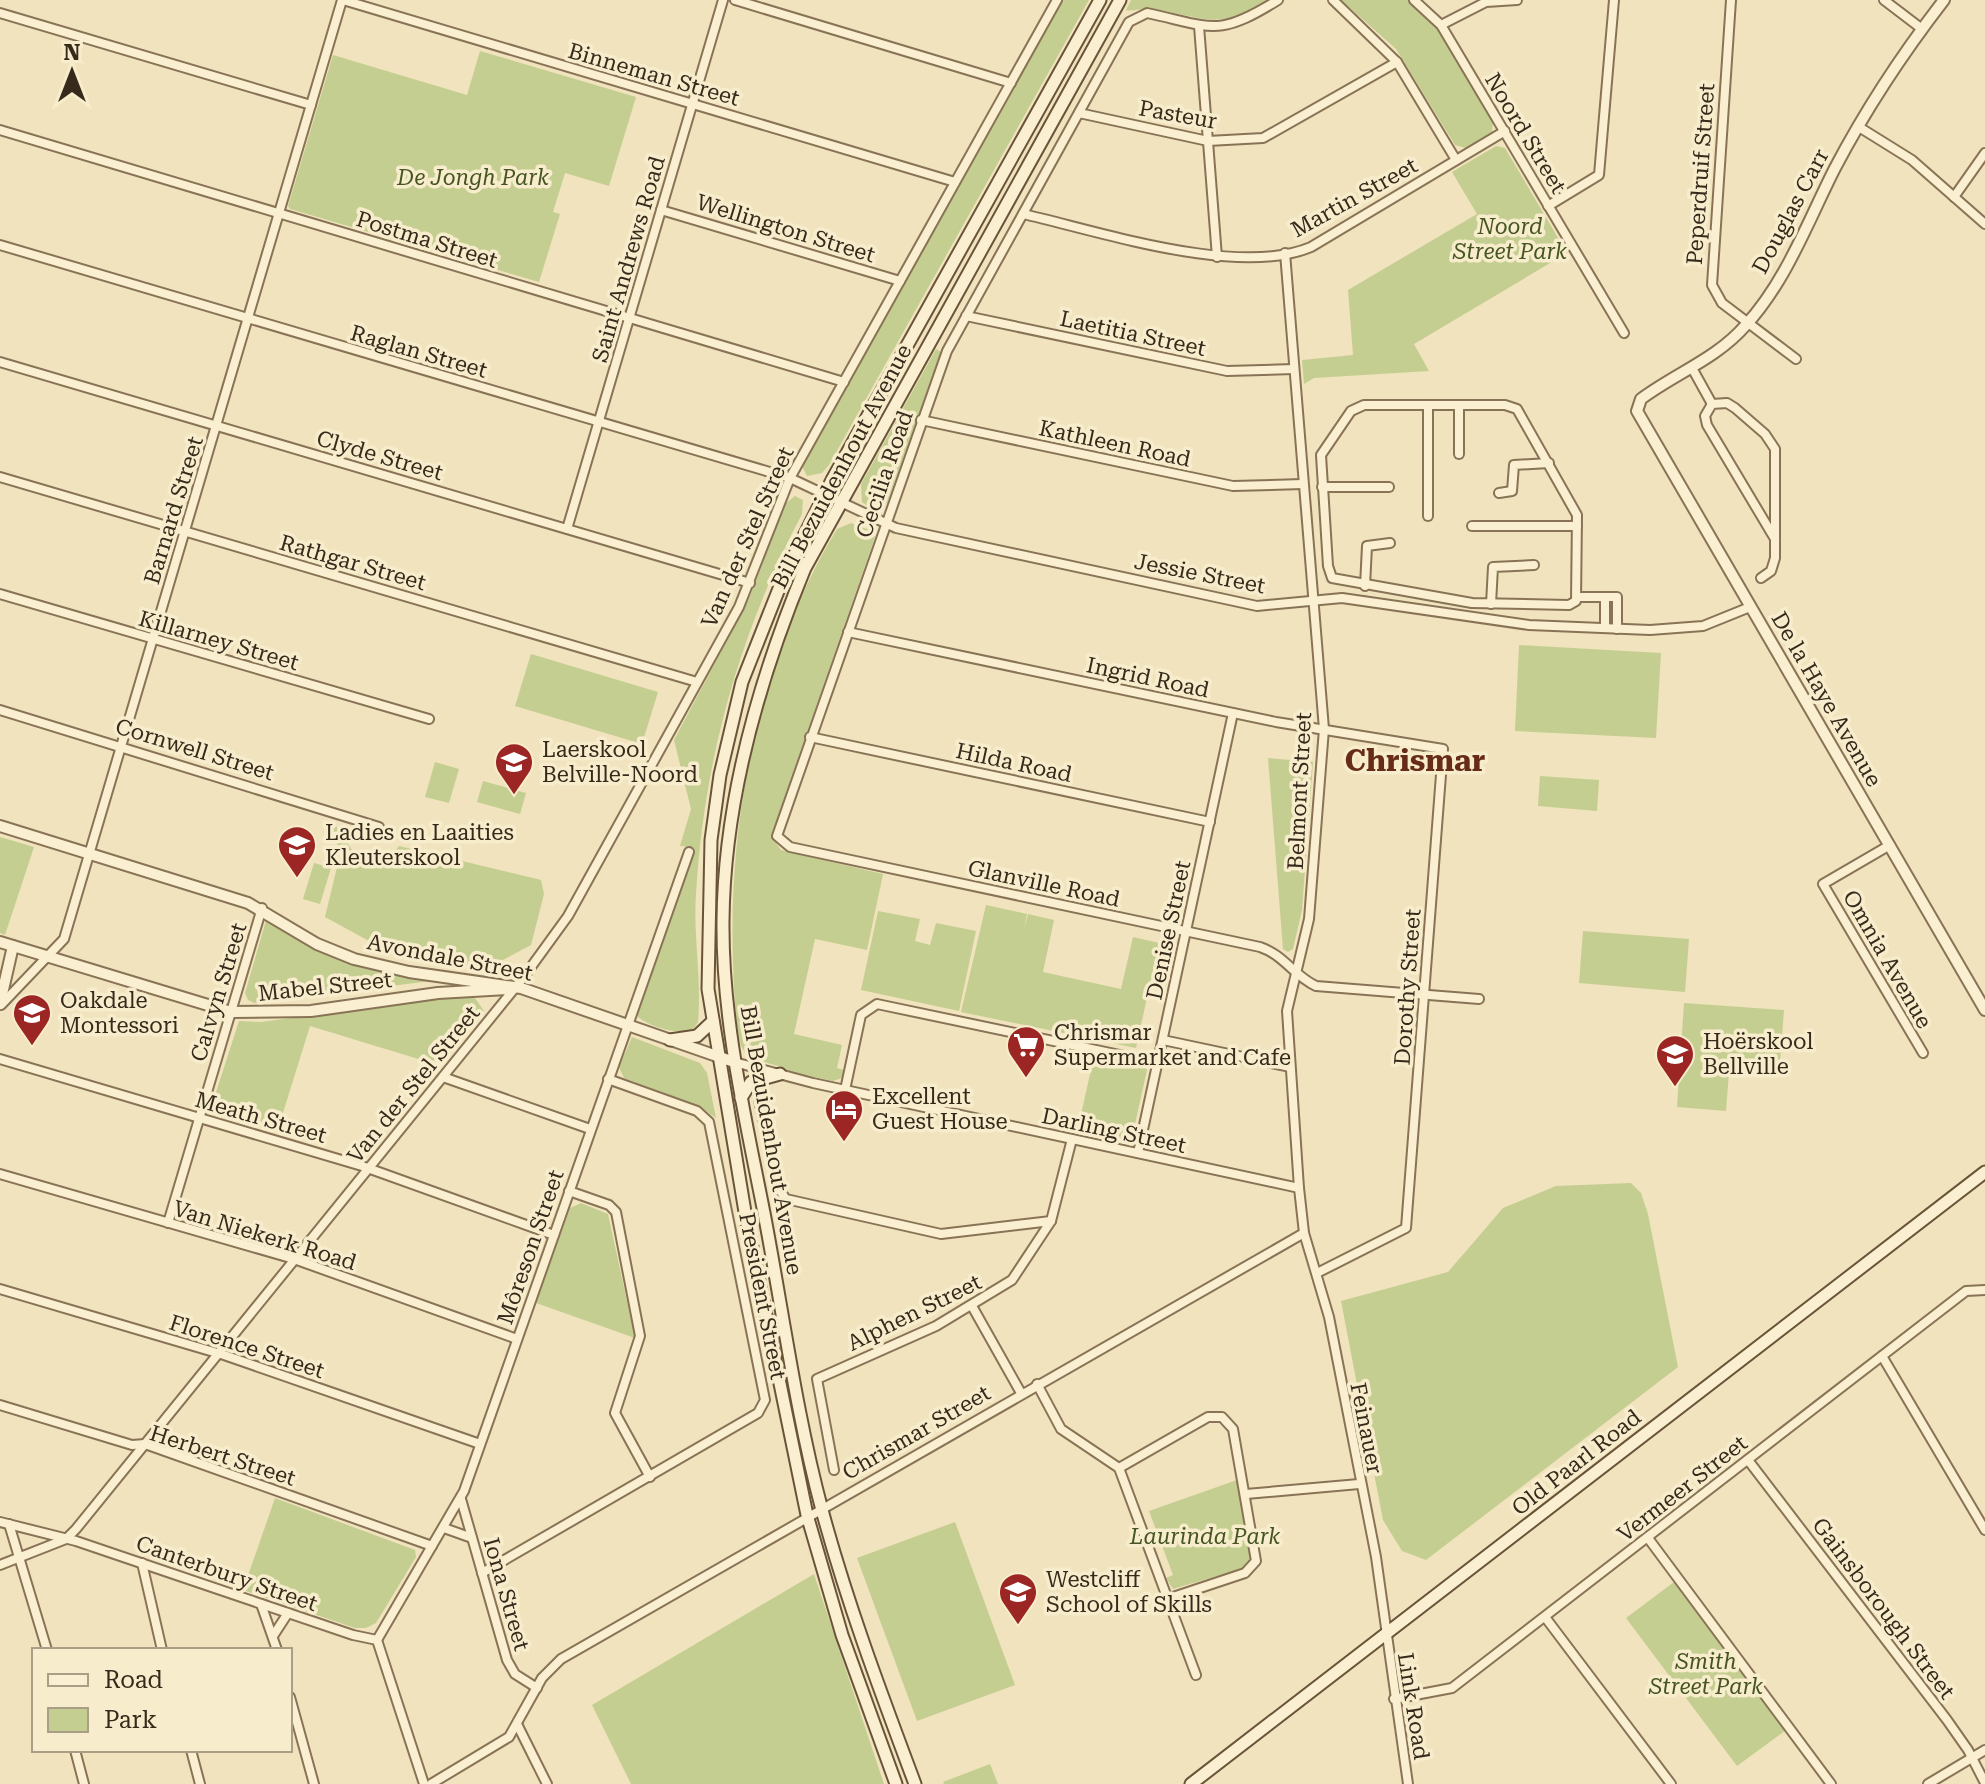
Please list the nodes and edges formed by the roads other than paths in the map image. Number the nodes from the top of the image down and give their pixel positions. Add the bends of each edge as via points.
1 (342, 0) edge
2 (723, 0) edge
3 (735, 0) edge
4 (1057, 0) edge
5 (1100, 0) edge
6 (1120, 0) edge
7 (1278, 0) edge
8 (1333, 0) edge
9 (1414, 0) edge
10 (1517, 0) edge
11 (1614, 0) edge
12 (1731, 0) edge
13 (1884, 0) edge
14 (1944, 0) edge
15 (0, 13) edge
16 (1441, 25) junction
17 (1199, 26) junction
18 (1922, 29) junction
19 (1397, 62) junction
20 (1011, 83) junction
21 (693, 103) junction
22 (311, 105) junction
23 (1079, 113) junction
24 (1859, 127) junction
25 (0, 130) edge
26 (1505, 131) junction
27 (1208, 141) junction
28 (1985, 153) edge
29 (1456, 160) junction
30 (955, 182) junction
31 (1954, 197) junction
32 (1548, 206) junction
33 (661, 210) junction
34 (279, 213) junction
35 (1023, 214) junction
36 (1985, 224) edge
37 (0, 245) edge
38 (1285, 253) junction
39 (1217, 257) junction
40 (900, 281) junction
41 (966, 316) junction
42 (630, 317) junction
43 (248, 318) junction
44 (1748, 323) junction
45 (1624, 333) dead end
46 (1796, 359) dead end
47 (0, 362) edge
48 (1692, 368) junction
49 (1294, 369) junction
50 (844, 382) junction
51 (1712, 404) junction
52 (1428, 405) junction
53 (1459, 405) junction
54 (1637, 407) joint
55 (921, 420) junction
56 (599, 422) junction
57 (217, 426) junction
58 (1459, 454) dead end
59 (1549, 463) junction
60 (0, 477) edge
61 (790, 478) junction
62 (1303, 484) junction
63 (1322, 487) junction
64 (1389, 487) dead end
65 (1499, 493) dead end
66 (825, 494) junction
67 (840, 501) junction
68 (1428, 516) dead end
69 (885, 524) junction
70 (1472, 526) dead end
71 (1577, 526) junction
72 (567, 529) junction
73 (186, 532) junction
74 (1775, 539) junction
75 (1390, 543) dead end
76 (1534, 565) dead end
77 (1761, 578) dead end
78 (750, 583) junction
79 (1365, 586) junction
80 (0, 594) edge
81 (1577, 597) junction
82 (1605, 597) junction
83 (1312, 600) junction
84 (1491, 604) junction
85 (1750, 607) junction
86 (1605, 615) junction
87 (1617, 615) junction
88 (1605, 628) junction
89 (1617, 629) junction
90 (848, 632) junction
91 (154, 639) junction
92 (697, 682) junction
93 (0, 710) edge
94 (1233, 713) junction
95 (429, 719) dead end
96 (1324, 729) junction
97 (810, 737) junction
98 (122, 746) junction
99 (1443, 749) joint
100 (1210, 822) junction
101 (0, 826) edge
102 (379, 827) dead end
103 (779, 840) joint
104 (1890, 845) junction
105 (689, 852) dead end
106 (90, 853) junction
107 (262, 908) junction
108 (1186, 932) junction
109 (0, 942) edge
110 (13, 946) junction
111 (50, 957) junction
112 (1296, 972) junction
113 (516, 988) junction
114 (1424, 995) junction
115 (1479, 999) dead end
116 (0, 1005) edge
117 (1985, 1010) edge
118 (231, 1012) junction
119 (713, 1021) junction
120 (627, 1025) junction
121 (670, 1040) junction
122 (1163, 1040) junction
123 (1923, 1053) dead end
124 (717, 1056) junction
125 (0, 1059) edge
126 (734, 1062) junction
127 (1158, 1063) junction
128 (1290, 1067) junction
129 (780, 1074) junction
130 (443, 1077) junction
131 (608, 1079) junction
132 (845, 1090) junction
133 (741, 1098) junction
134 (759, 1100) dead end
135 (199, 1118) junction
136 (590, 1129) junction
137 (1072, 1139) junction
138 (1138, 1153) junction
139 (368, 1169) junction
140 (1985, 1172) edge
141 (0, 1174) edge
142 (1299, 1188) junction
143 (569, 1191) junction
144 (1051, 1221) junction
145 (168, 1223) junction
146 (1304, 1233) junction
147 (554, 1235) junction
148 (294, 1259) junction
149 (1317, 1273) junction
150 (0, 1289) edge
151 (1985, 1290) edge
152 (972, 1306) junction
153 (517, 1339) junction
154 (217, 1353) junction
155 (1882, 1356) junction
156 (1037, 1384) junction
157 (1021, 1393) junction
158 (0, 1405) edge
159 (145, 1444) junction
160 (480, 1444) junction
161 (1748, 1460) junction
162 (1119, 1468) junction
163 (834, 1470) dead end
164 (650, 1477) junction
165 (1359, 1484) junction
166 (1246, 1494) junction
167 (461, 1499) junction
168 (821, 1507) junction
169 (807, 1515) junction
170 (5, 1523) edge
171 (444, 1528) junction
172 (1985, 1530) edge
173 (472, 1538) junction
174 (1648, 1538) junction
175 (66, 1539) junction
176 (432, 1546) junction
177 (21, 1558) junction
178 (142, 1563) junction
179 (0, 1565) edge
180 (482, 1573) junction
181 (1167, 1599) junction
182 (261, 1604) junction
183 (277, 1609) junction
184 (288, 1613) junction
185 (1545, 1617) junction
186 (1386, 1633) junction
187 (273, 1636) junction
188 (377, 1640) junction
189 (46, 1648) edge
190 (162, 1648) edge
191 (276, 1648) edge
192 (1196, 1675) dead end
193 (537, 1688) junction
194 (1394, 1699) junction
195 (292, 1704) edge
196 (518, 1726) junction
197 (1985, 1750) edge
198 (76, 1752) edge
199 (192, 1752) edge
200 (1972, 1758) junction
201 (1985, 1783) edge
202 (84, 1784) edge
203 (200, 1784) edge
204 (314, 1784) edge
205 (424, 1784) edge
206 (431, 1784) edge
207 (547, 1784) edge
208 (896, 1784) edge
209 (915, 1784) edge
210 (1191, 1784) edge
211 (1408, 1784) edge
212 (1671, 1784) edge
213 (1831, 1784) edge
214 (1928, 1784) edge

1 - 21 street, Binneman Street
1 - 22 street, Barnard Street
2 - 21 street, Saint Andrews Road
3 - 20 street
4 - 20 street, Van der Stel Street
5 - 66 main road, Bill Bezuidenhout Avenue
6 - 67 main road, Bill Bezuidenhout Avenue
7 - 17 street via 1237,24
8 - 19 street
9 - 16 street, Noord Street
10 - 16 street via 1486,2
11 - 32 street via 1599,175
12 - 44 street, Peperdruif Street via 1711,280 1718,299
13 - 18 street
14 - 18 street, Douglas Carr
15 - 22 street
16 - 26 street, Noord Street
17 - 23 street, Cecilia Road via 1137,15
17 - 27 street
18 - 24 street, Douglas Carr
19 - 27 street, Pasteur via 1271,135
19 - 29 street
20 - 30 street, Van der Stel Street
21 - 30 street, Binneman Street
21 - 33 street, Saint Andrews Road
22 - 34 street, Barnard Street
23 - 27 street, Pasteur
23 - 35 street, Cecilia Road
24 - 31 street via 1912,160
24 - 44 street, Douglas Carr via 1793,253
25 - 34 street, Postma Street
26 - 29 street, Martin Street
26 - 32 street, Noord Street
27 - 39 street
28 - 31 street
29 - 38 street, Martin Street via 1311,247
30 - 40 street, Van der Stel Street
31 - 36 street
32 - 45 street, Noord Street
33 - 40 street, Wellington Street
33 - 42 street, Saint Andrews Road
34 - 42 street, Postma Street
34 - 43 street, Barnard Street
35 - 39 street, Martin Street
35 - 41 street, Cecilia Road
37 - 43 street, Raglan Street
38 - 39 street, Martin Street
38 - 49 street, Belmont Street
40 - 50 street, Van der Stel Street
41 - 49 street, Laetitia Street via 1227,371
41 - 55 street, Cecilia Road
42 - 50 street, Postma Street
42 - 56 street, Saint Andrews Road
43 - 56 street, Raglan Street
43 - 57 street, Barnard Street
44 - 46 street, Peperdruif Street
44 - 48 street, Douglas Carr
47 - 57 street, Clyde Street
48 - 51 street
48 - 54 street, Douglas Carr via 1645,396
49 - 62 street, Belmont Street
50 - 61 street, Van der Stel Street
51 - 74 street via 1705,416 1707,425
51 - 74 street via 1727,403 1772,441
52 - 53 street
52 - 63 street via 1354,409 1321,455
52 - 68 street
53 - 58 street
53 - 59 street via 1514,406
54 - 85 street, De la Haye Avenue
55 - 62 street, Kathleen Road via 1233,486
55 - 69 street, Cecilia Road
56 - 61 street, Raglan Street
56 - 72 street, Saint Andrews Road
57 - 72 street, Clyde Street
57 - 73 street, Barnard Street
59 - 65 street via 1516,464 1512,491
59 - 71 street via 1573,504
60 - 73 street, Rathgar Street
61 - 66 street, Raglan Street
61 - 78 street, Van der Stel Street
62 - 83 street, Belmont Street
63 - 64 street
63 - 79 street via 1329,574 1336,581
66 - 67 street, Raglan Street
66 - 119 main road, Bill Bezuidenhout Avenue via 770,608 742,682 720,775 707,916
67 - 69 street, Jessie Street
67 - 126 main road, Bill Bezuidenhout Avenue via 773,646 738,778 723,920
69 - 83 street, Jessie Street via 1250,605
69 - 90 street, Cecilia Road
70 - 71 street
71 - 81 street
72 - 78 street, Clyde Street
73 - 91 street, Barnard Street
73 - 92 street, Rathgar Street
74 - 77 street via 1774,566
75 - 79 street via 1367,546
76 - 84 street via 1493,567
78 - 92 street, Van der Stel Street
79 - 84 street
80 - 91 street, Killarney Street
81 - 82 street
81 - 84 street via 1569,605
82 - 86 street
82 - 87 street via 1617,597
83 - 88 street, Jessie Street via 1342,598 1529,625
83 - 96 street, Belmont Street
85 - 89 street, Jessie Street via 1718,622 1678,630
85 - 104 street, De la Haye Avenue
86 - 87 street
86 - 88 street
87 - 89 street
88 - 89 street, Jessie Street
90 - 94 street, Ingrid Road
90 - 97 street, Cecilia Road
91 - 95 street, Killarney Street
91 - 98 street, Barnard Street
92 - 113 street, Van der Stel Street via 568,916
93 - 98 street, Cornwell Street
94 - 96 street, Ingrid Road
94 - 100 street, Denise Street
96 - 99 street, Ingrid Road
96 - 112 street, Belmont Street via 1309,919
97 - 100 street, Hilda Road
97 - 103 street, Cecilia Road via 778,827
98 - 102 street, Cornwell Street
98 - 106 street, Barnard Street
99 - 114 street, Dorothy Street
100 - 108 street, Denise Street
101 - 106 street, Avondale Street
103 - 108 street, Glanville Road via 790,847
104 - 117 street, De la Haye Avenue
104 - 123 street, Omnia Avenue via 1823,884
105 - 120 street, Môreson Street
106 - 107 street, Avondale Street
106 - 111 street, Barnard Street via 64,939
107 - 113 street, Avondale Street via 317,944 354,959
107 - 118 street, Calvyn Street
108 - 112 street, Glanville Road via 1260,947 1283,958
108 - 122 street, Denise Street
109 - 110 street, Mabel Street
110 - 111 street, Mabel Street
110 - 116 street
111 - 116 street, Barnard Street
111 - 118 street, Mabel Street
112 - 114 street, Glanville Road via 1324,988
112 - 128 street, Belmont Street via 1287,1011
113 - 118 street, Mabel Street via 311,1011
113 - 120 street, Avondale Street
113 - 130 street, Van der Stel Street
114 - 115 street, Glanville Road
114 - 149 street, Dorothy Street via 1406,1228
118 - 135 street, Calvyn Street
119 - 121 main road via 697,1036
119 - 124 main road, Bill Bezuidenhout Avenue
120 - 121 street, Avondale Street
120 - 131 street, Môreson Street
121 - 124 street, Avondale Street
122 - 127 street, Denise Street
122 - 128 street
124 - 126 street, Avondale Street
124 - 169 main road, Bill Bezuidenhout Avenue
125 - 135 street, Meath Street
126 - 129 street, Darling Street
126 - 133 main road, Bill Bezuidenhout Avenue
127 - 132 street via 877,1004 861,1015
127 - 138 street, Denise Street
128 - 142 street, Belmont Street
129 - 132 street, Darling Street
129 - 133 main road via 751,1082
130 - 136 street
130 - 139 street, Van der Stel Street
131 - 136 street, Môreson Street
131 - 164 street, President Street via 693,1109 709,1122 764,1394 758,1413
132 - 137 street, Darling Street
133 - 168 main road, Bill Bezuidenhout Avenue
134 - 144 street via 778,1188 786,1199 941,1234
135 - 139 street, Meath Street
135 - 145 street, Calvyn Street
136 - 143 street, Môreson Street
137 - 138 street, Darling Street
137 - 144 street, Alphen Street
138 - 142 street, Darling Street
139 - 147 street, Meath Street
139 - 148 street, Van der Stel Street
140 - 186 main road, Old Paarl Road
141 - 145 street, Van Niekerk Road
142 - 146 street, Belmont Street
143 - 147 street, Môreson Street
143 - 164 street via 616,1212 640,1336 615,1413
144 - 152 street, Alphen Street via 1012,1280
145 - 148 street, Van Niekerk Road
146 - 149 street, Feinauer
146 - 156 street, Chrismar Street
147 - 153 street, Môreson Street
148 - 153 street, Van Niekerk Road
148 - 154 street, Van der Stel Street
149 - 165 street, Feinauer
150 - 154 street, Florence Street
151 - 155 street, Vermeer Street via 1966,1291
152 - 157 street
152 - 163 street, Alphen Street via 819,1377 816,1386
153 - 160 street, Môreson Street
154 - 159 street, Van der Stel Street
154 - 160 street, Florence Street
155 - 161 street, Vermeer Street
155 - 172 street
156 - 157 street, Chrismar Street
156 - 162 street via 1061,1429
157 - 168 street, Chrismar Street
158 - 159 street, Herbert Street via 132,1445
159 - 175 street, Van der Stel Street
159 - 176 street, Herbert Street
160 - 167 street, Môreson Street
161 - 174 street, Vermeer Street
161 - 200 street, Gainsborough Street
162 - 166 street via 1217,1415 1233,1429
162 - 181 street
164 - 180 street, President Street
165 - 166 street
165 - 186 street, Feinauer
166 - 181 street via 1257,1553 1252,1568
167 - 171 street, Môreson Street
167 - 173 street, Iona Street
168 - 169 street, Chrismar Street
168 - 209 main road, Bill Bezuidenhout Avenue via 861,1641
169 - 193 street, Chrismar Street via 550,1668
169 - 208 main road, Bill Bezuidenhout Avenue via 842,1635
170 - 175 street, Canterbury Street
170 - 177 street
171 - 173 street
171 - 176 street, Môreson Street
173 - 180 street, Iona Street
174 - 185 street, Vermeer Street
174 - 213 street
175 - 177 street, Van der Stel Street
175 - 178 street, Canterbury Street
176 - 188 street, Môreson Street
177 - 179 street, Van der Stel Street
177 - 189 street
178 - 182 street, Canterbury Street
178 - 190 street
180 - 193 street, Iona Street via 509,1664
181 - 192 street
182 - 183 street, Canterbury Street
182 - 187 street
183 - 184 street, Canterbury Street
183 - 187 street
184 - 187 street
184 - 188 street, Canterbury Street
185 - 194 street, Vermeer Street via 1450,1690
185 - 212 street
186 - 194 street, Link Road
186 - 210 main road, Old Paarl Road
187 - 191 street
188 - 205 street
193 - 196 street
194 - 211 street, Link Road
195 - 204 street
196 - 206 street via 505,1741
196 - 207 street
197 - 200 street
198 - 202 street
199 - 203 street
200 - 201 street, Gainsborough Street
200 - 214 street

